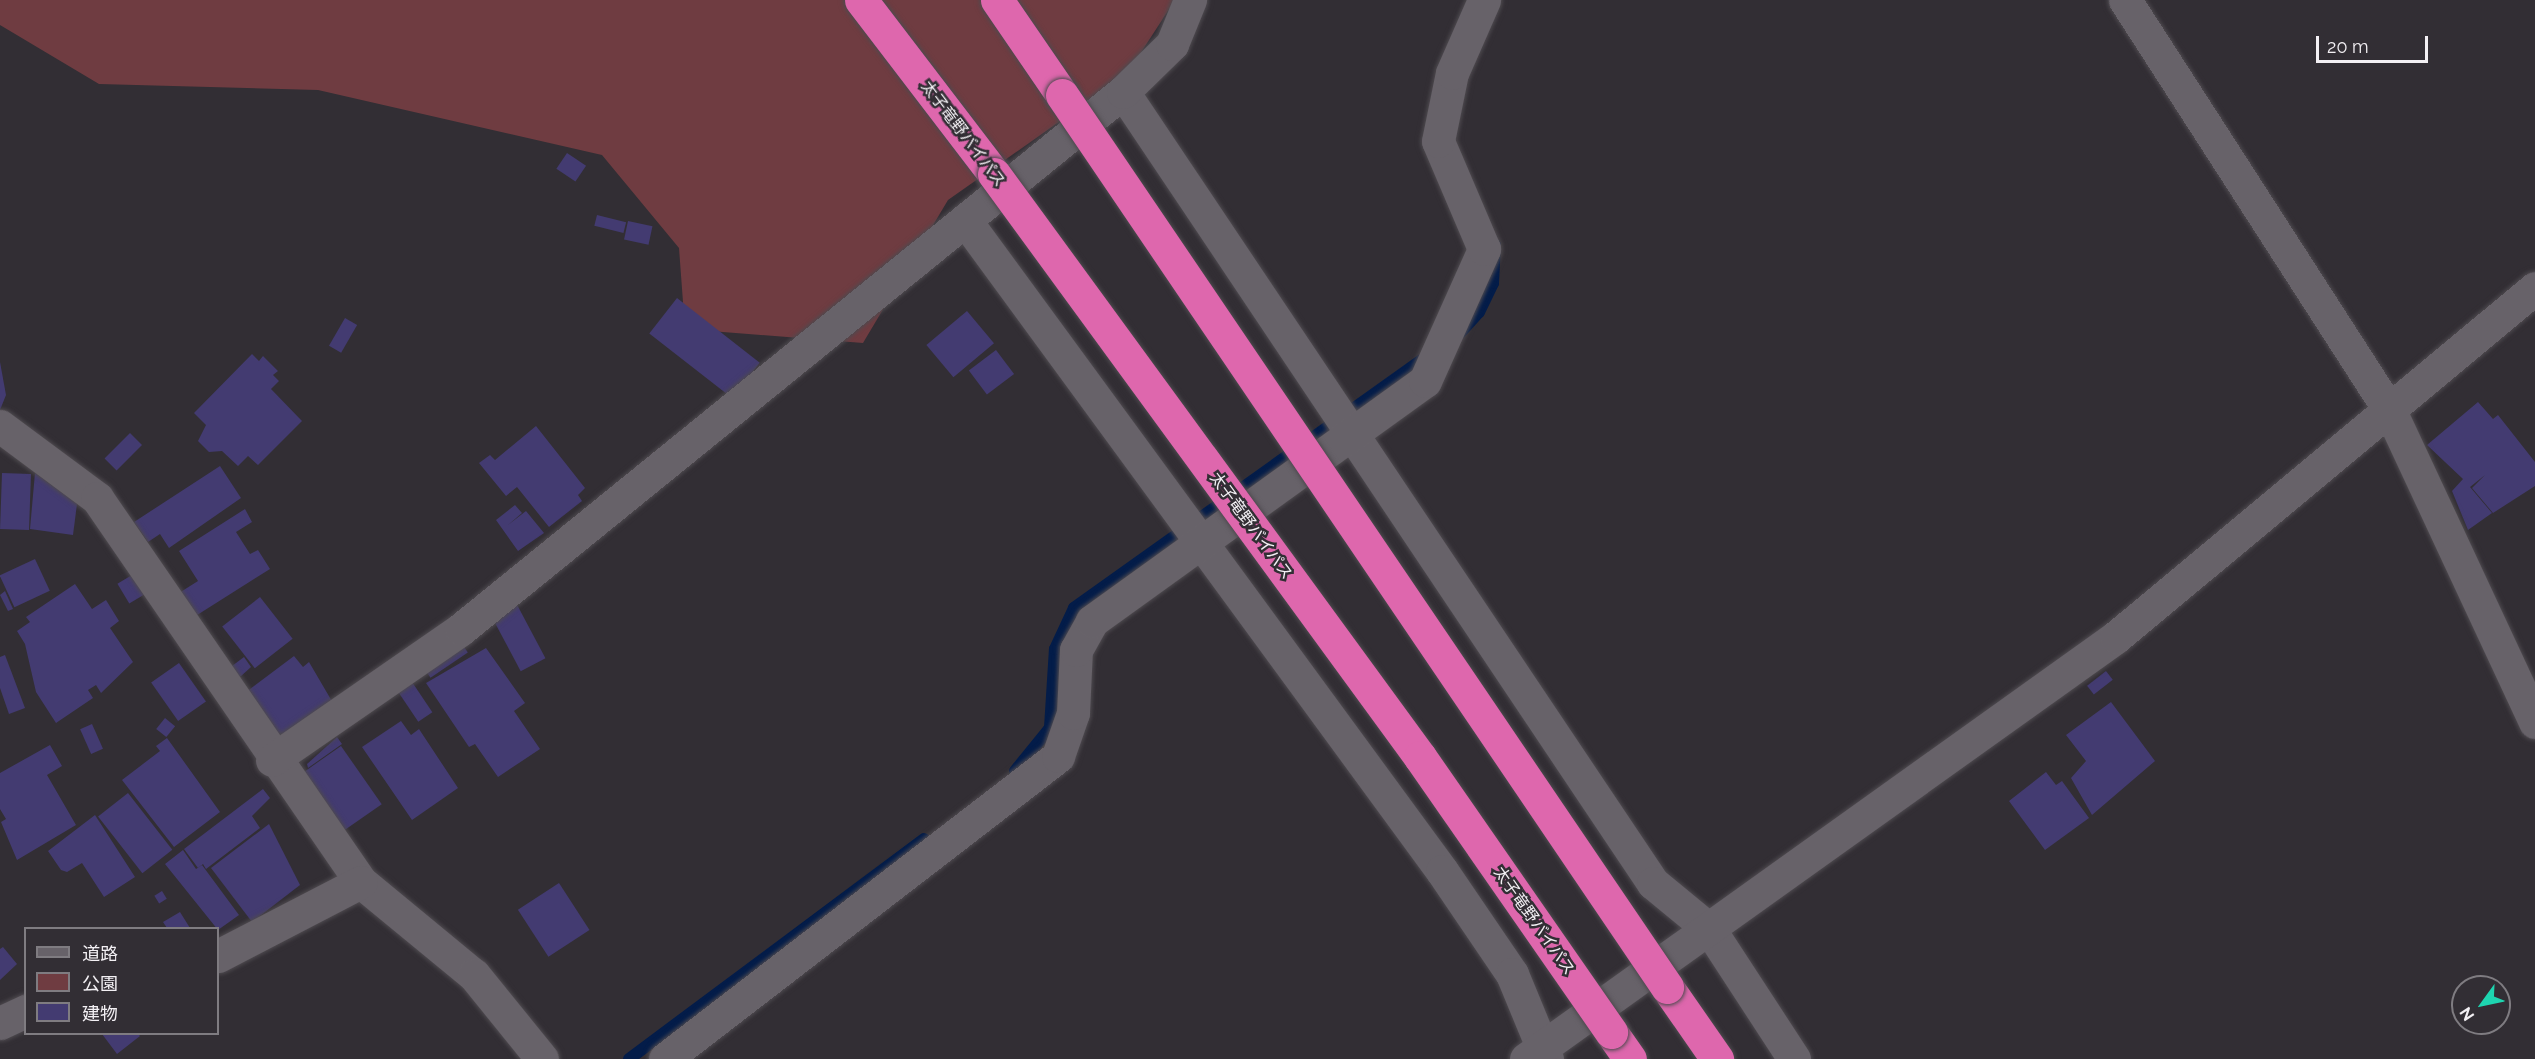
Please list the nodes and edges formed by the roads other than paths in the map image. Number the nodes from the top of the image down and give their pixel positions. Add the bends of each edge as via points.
1 (861, 0) edge
2 (997, 0) edge
3 (1190, 0) edge
4 (1484, 0) edge
5 (2125, 0) edge
6 (1123, 92) junction
7 (964, 220) junction
8 (2535, 288) edge
9 (2391, 413) junction
10 (0, 426) edge
11 (1351, 436) junction
12 (1202, 538) junction
13 (2535, 722) edge
14 (272, 760) junction
15 (361, 882) junction
16 (1710, 930) junction
17 (219, 955) edge
18 (24, 1012) edge
19 (0, 1023) edge
20 (1538, 1056) edge
21 (542, 1059) edge
22 (665, 1059) edge
23 (1630, 1059) edge
24 (1717, 1059) edge
25 (1794, 1059) edge

1 - 23 highway, 太子竜野バイパス, bridge via 994,174 1420,757
2 - 24 highway, bridge
3 - 6 street via 1172,44
4 - 11 street via 1452,73 1438,141 1484,249 1425,381
5 - 9 street
6 - 7 street
6 - 11 street
7 - 12 street
7 - 14 street via 461,629
8 - 9 street
9 - 13 street
9 - 16 street via 2115,637
10 - 14 street via 97,498 145,562
11 - 12 street
11 - 16 street via 1653,883
12 - 20 street via 1512,974
12 - 22 street via 1092,621 1077,650 1073,713 1058,756
14 - 15 street
15 - 17 street
15 - 21 street via 474,975
16 - 20 street
16 - 25 street
18 - 19 street

